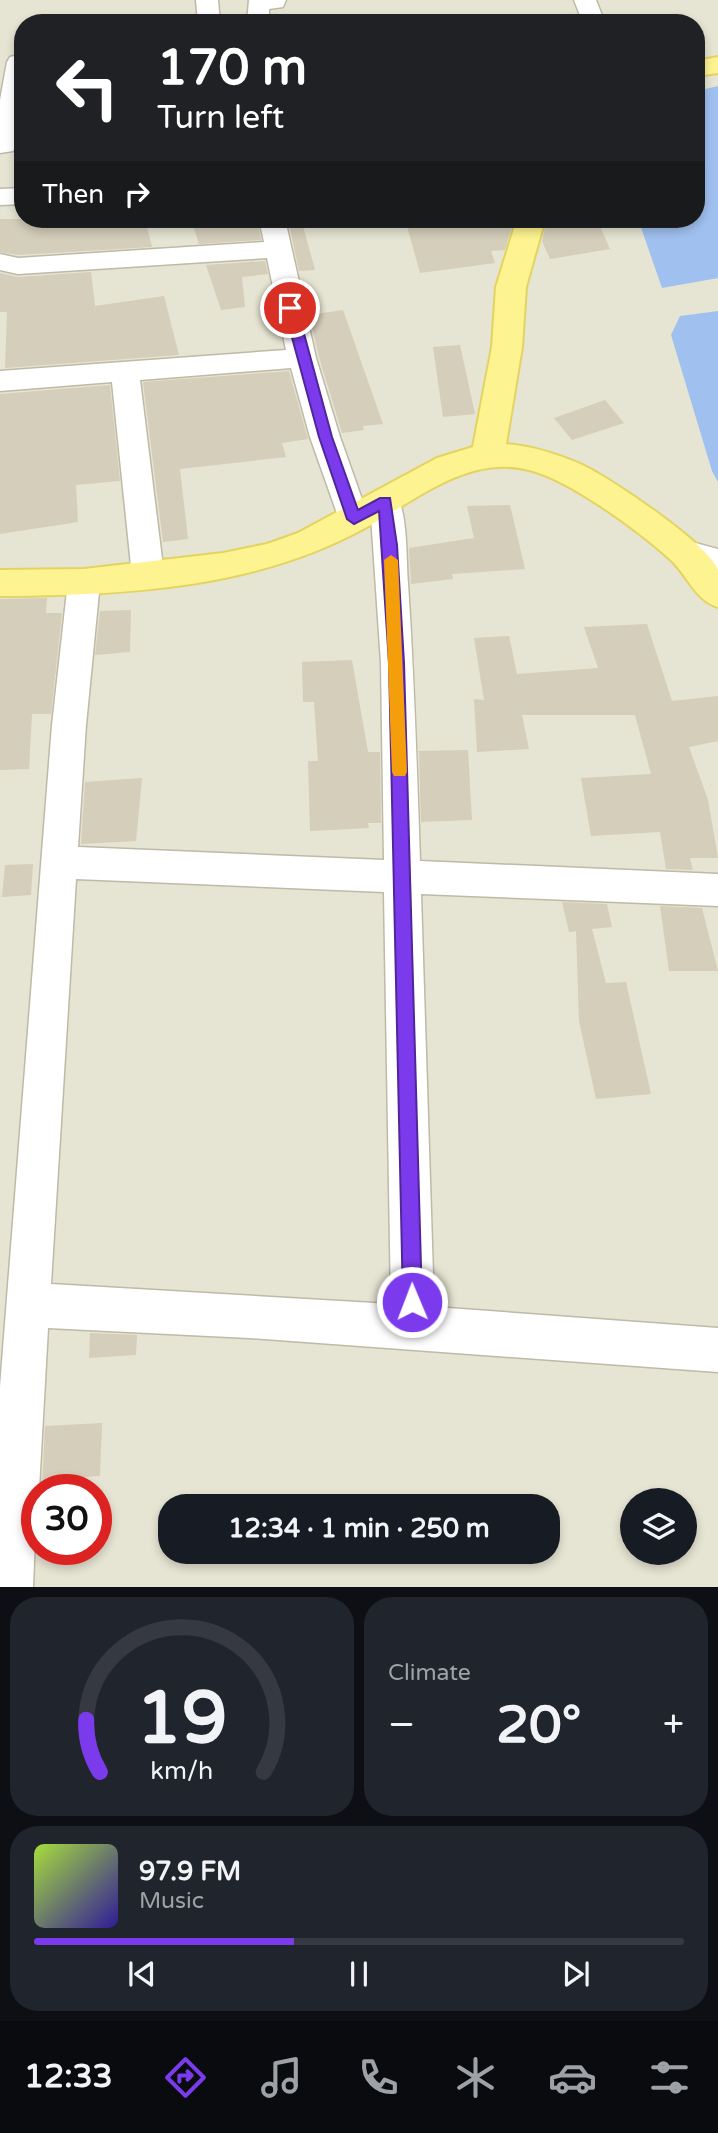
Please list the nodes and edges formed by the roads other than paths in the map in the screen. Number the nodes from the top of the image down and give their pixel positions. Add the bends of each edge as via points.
1 (275, 0) edge
2 (258, 14) edge
3 (14, 62) edge
4 (0, 146) edge
5 (274, 228) edge
6 (528, 228) edge
7 (278, 249) junction
8 (0, 262) edge
9 (302, 358) junction
10 (125, 372) junction
11 (0, 380) edge
12 (488, 453) junction
13 (370, 510) junction
14 (684, 552) junction
15 (718, 561) edge
16 (148, 575) junction
17 (84, 582) junction
18 (0, 583) edge
19 (718, 594) edge
20 (59, 862) junction
21 (402, 876) junction
22 (718, 890) edge
23 (28, 1305) junction
24 (413, 1328) junction
25 (718, 1350) edge
26 (9, 1587) edge

1 - 2 street via 258,2
3 - 4 street via 4,146
5 - 7 street
6 - 12 main road via 511,287 507,346
7 - 8 street via 18,266
7 - 9 street
9 - 10 street
9 - 13 street via 325,437
10 - 11 street
10 - 16 street
12 - 13 main road via 448,466
12 - 14 main road via 531,458 569,472
13 - 16 main road via 310,542 269,556
13 - 21 street via 390,545
14 - 15 street
14 - 19 main road
16 - 17 main road
17 - 18 main road
17 - 20 street
20 - 21 street
20 - 23 street
21 - 22 street
21 - 24 street
23 - 24 street
23 - 26 street
24 - 25 street

